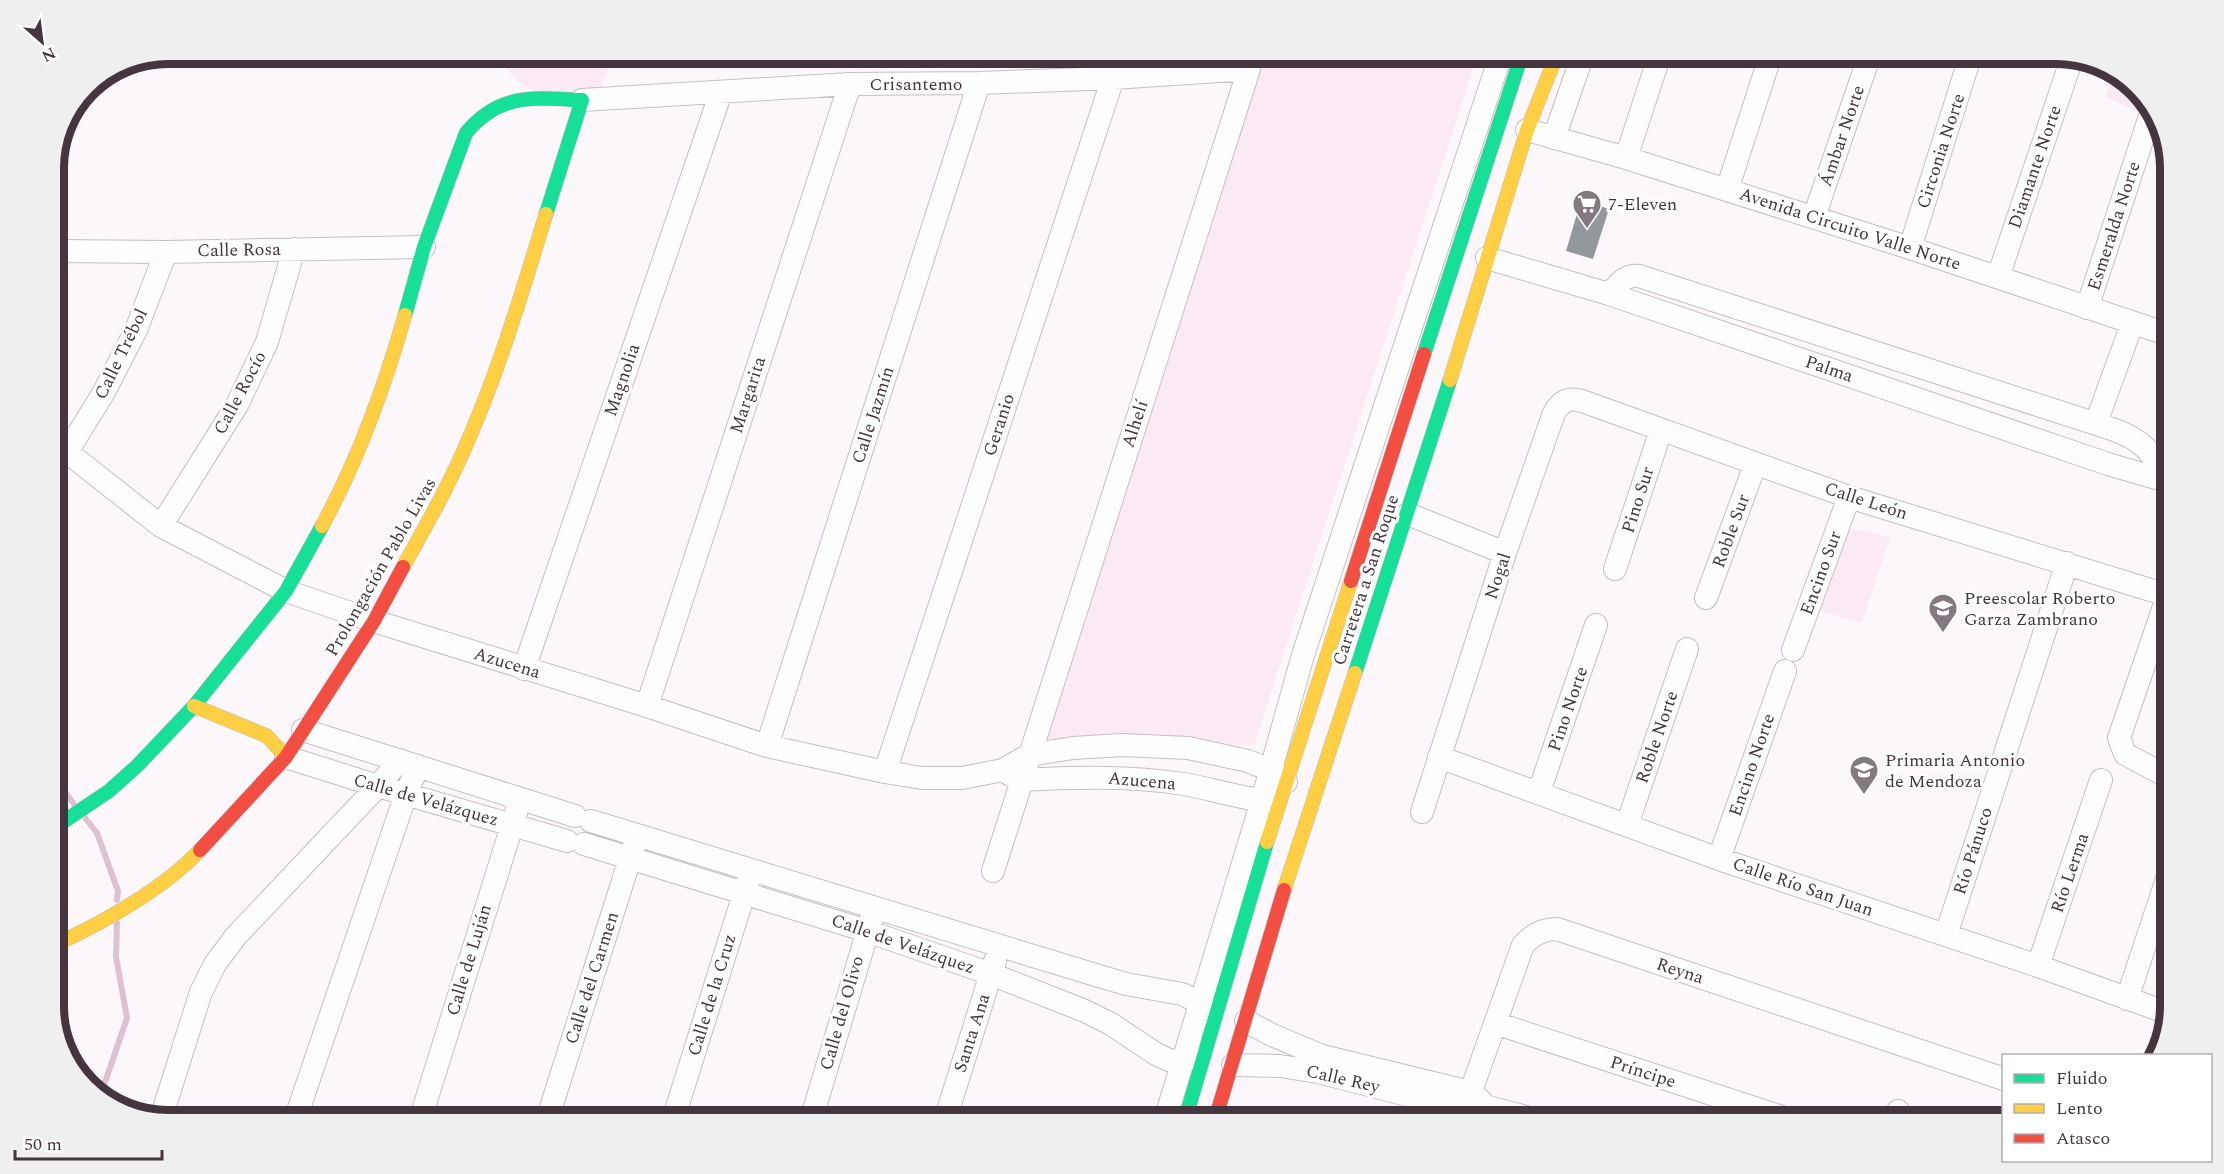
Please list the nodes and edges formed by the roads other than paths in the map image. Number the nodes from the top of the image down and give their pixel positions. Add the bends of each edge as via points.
1 (1499, 64) edge
2 (1519, 64) edge
3 (1550, 64) edge
4 (1553, 64) edge
5 (1580, 64) edge
6 (1657, 64) edge
7 (1768, 64) edge
8 (1867, 64) edge
9 (1968, 64) edge
10 (2069, 66) edge
11 (1249, 69) joint
12 (1549, 74) junction
13 (1113, 78) junction
14 (850, 84) junction
15 (979, 84) junction
16 (721, 92) junction
17 (582, 100) junction
18 (2148, 122) edge
19 (1527, 130) junction
20 (1554, 138) junction
21 (1626, 158) junction
22 (1727, 190) junction
23 (1814, 217) junction
24 (424, 247) junction
25 (1910, 248) junction
26 (294, 249) junction
27 (65, 251) edge
28 (166, 252) junction
29 (1487, 258) junction
30 (1998, 276) junction
31 (1609, 294) junction
32 (2087, 308) junction
33 (2132, 324) junction
34 (2159, 332) edge
35 (1565, 400) joint
36 (1404, 418) junction
37 (2096, 423) junction
38 (1661, 430) junction
39 (65, 440) edge
40 (65, 448) edge
41 (2159, 464) edge
42 (1755, 465) junction
43 (2159, 479) edge
44 (1849, 497) junction
45 (1408, 514) junction
46 (161, 526) junction
47 (1505, 553) junction
48 (2067, 563) junction
49 (1615, 569) dead end
50 (286, 591) junction
51 (2160, 592) edge
52 (1347, 595) junction
53 (1706, 598) dead end
54 (374, 621) junction
55 (2160, 622) edge
56 (1596, 625) dead end
57 (1687, 649) dead end
58 (1793, 650) dead end
59 (524, 669) junction
60 (1785, 671) dead end
61 (194, 706) junction
62 (646, 706) junction
63 (1341, 715) junction
64 (303, 730) junction
65 (267, 736) junction
66 (766, 746) junction
67 (1029, 755) junction
68 (286, 757) junction
69 (1439, 757) junction
70 (409, 763) junction
71 (885, 772) junction
72 (2160, 773) edge
73 (1012, 775) junction
74 (2101, 780) dead end
75 (378, 786) junction
76 (1287, 791) junction
77 (1539, 792) junction
78 (406, 794) junction
79 (520, 800) junction
80 (1422, 812) dead end
81 (65, 821) edge
82 (511, 825) junction
83 (1627, 825) junction
84 (638, 836) junction
85 (629, 859) junction
86 (1719, 859) junction
87 (752, 870) junction
88 (993, 871) dead end
89 (1284, 890) junction
90 (744, 893) junction
91 (2160, 900) edge
92 (875, 907) junction
93 (867, 931) junction
94 (1946, 935) junction
95 (65, 940) edge
96 (1000, 946) junction
97 (1263, 958) junction
98 (2038, 966) junction
99 (991, 974) junction
100 (1099, 976) junction
101 (2127, 999) junction
102 (1200, 1003) junction
103 (2160, 1010) edge
104 (1085, 1011) junction
105 (1246, 1021) junction
106 (1495, 1023) junction
107 (1219, 1045) junction
108 (1183, 1062) junction
109 (1320, 1064) junction
110 (2002, 1078) edge
111 (1468, 1100) junction
112 (164, 1109) edge
113 (298, 1110) edge
114 (423, 1110) edge
115 (550, 1110) edge
116 (676, 1110) edge
117 (814, 1110) edge
118 (948, 1110) edge
119 (1168, 1110) edge
120 (1190, 1110) edge
121 (1215, 1110) edge
122 (1500, 1110) edge
123 (1760, 1110) edge

1 - 76 street via 1303,655
2 - 36 main road, Carretera a San Roque
3 - 12 main road
4 - 12 main road, Carretera a San Roque
5 - 20 street
6 - 21 street
7 - 22 street
8 - 23 street, Ámbar Norte
9 - 25 street, Circonia Norte
10 - 30 street, Diamante Norte
11 - 13 street, Crisantemo
11 - 67 street, Alhelí
12 - 19 main road, Carretera a San Roque
13 - 15 street, Crisantemo
13 - 71 street, Geranio
14 - 15 street, Crisantemo
14 - 16 street, Crisantemo
14 - 62 street, Margarita
15 - 66 street, Calle Jazmín
16 - 17 street, Crisantemo
16 - 59 street, Magnolia
17 - 24 main road via 515,99 473,122
17 - 54 main road, Prolongación Pablo Livas via 507,339 471,435 451,480
18 - 32 street, Esmeralda Norte
19 - 20 street, Avenida Circuito Valle Norte
19 - 29 main road, Carretera a San Roque
20 - 21 street, Avenida Circuito Valle Norte
21 - 22 street, Avenida Circuito Valle Norte
22 - 23 street, Avenida Circuito Valle Norte
23 - 25 street, Avenida Circuito Valle Norte
24 - 26 street, Calle Rosa
24 - 50 main road via 391,363 366,428 330,511
25 - 30 street, Avenida Circuito Valle Norte
26 - 28 street, Calle Rosa
26 - 46 street, Calle Rocío via 267,342 237,405
27 - 28 street, Calle Rosa
28 - 39 street, Calle Trébol via 136,330 104,392
29 - 31 street, Palma
29 - 45 main road, Carretera a San Roque
30 - 32 street, Avenida Circuito Valle Norte
31 - 37 street via 1624,279 1640,276
31 - 43 street, Palma
32 - 33 street, Avenida Circuito Valle Norte
33 - 34 street, Avenida Circuito Valle Norte
33 - 37 street
35 - 38 street, Calle León via 1582,401
35 - 47 street, Nogal via 1554,413
36 - 45 main road via 1403,470
36 - 52 main road, Carretera a San Roque
37 - 41 street via 2127,434 2149,450
38 - 42 street, Calle León
38 - 49 street, Pino Sur
40 - 46 street, Azucena
42 - 44 street, Calle León
42 - 53 street, Roble Sur
44 - 48 street, Calle León
44 - 58 street, Encino Sur
45 - 47 street
45 - 52 main road
45 - 63 main road, Carretera a San Roque
46 - 50 street, Azucena
47 - 69 street, Nogal
48 - 51 street, Calle León
48 - 94 street, Río Pánuco
50 - 54 street, Azucena
50 - 61 main road
52 - 76 main road, Carretera a San Roque
54 - 59 street, Azucena
54 - 64 main road, Prolongación Pablo Livas
55 - 72 street via 2119,738 2124,754
56 - 77 street, Pino Norte
57 - 83 street, Roble Norte
59 - 62 street, Azucena
60 - 86 street, Encino Norte
61 - 65 main road
61 - 81 main road via 109,791
62 - 66 street, Azucena
63 - 76 main road
63 - 89 main road, Carretera a San Roque
64 - 65 main road
64 - 68 main road, Prolongación Pablo Livas
64 - 70 street, Calle de Velázquez
65 - 68 main road
66 - 71 street, Azucena
67 - 73 street, Azucena
67 - 76 street via 1122,745 1188,748 1248,761
68 - 75 street, Calle de Velázquez
68 - 95 main road, Prolongación Pablo Livas via 166,881
69 - 77 street, Calle Río San Juan
69 - 80 street, Nogal
70 - 75 street
70 - 78 street
70 - 79 street, Calle de Velázquez
71 - 73 street, Azucena via 922,778
73 - 76 street, Azucena via 1121,777
73 - 88 street
74 - 98 street, Río Lerma
75 - 78 street, Calle de Velázquez
75 - 112 street via 236,936 215,964 201,992
76 - 89 main road via 1294,831
76 - 102 street
76 - 107 main road, Carretera a San Roque
77 - 83 street, Calle Río San Juan
78 - 82 street, Calle de Velázquez
78 - 113 street
79 - 82 street, Calle de Luján
79 - 84 street, Calle de Velázquez
82 - 85 street, Calle de Velázquez
82 - 114 street, Calle de Luján
83 - 86 street, Calle Río San Juan
84 - 85 street, Calle del Carmen
84 - 87 street, Calle de Velázquez
85 - 90 street, Calle de Velázquez
85 - 115 street, Calle del Carmen
86 - 94 street, Calle Río San Juan
87 - 90 street, Calle de la Cruz
87 - 92 street, Calle de Velázquez
89 - 97 main road, Carretera a San Roque
90 - 93 street, Calle de Velázquez
90 - 116 street, Calle de la Cruz
91 - 101 street
92 - 93 street, Calle del Olivo
92 - 96 street, Calle de Velázquez
93 - 99 street, Calle de Velázquez
93 - 117 street, Calle del Olivo
94 - 98 street, Calle Río San Juan
96 - 99 street, Santa Ana
96 - 100 street, Calle de Velázquez
97 - 105 main road, Carretera a San Roque
97 - 107 main road
98 - 101 street, Calle Río San Juan
99 - 104 street, Calle de Velázquez
99 - 118 street, Santa Ana
100 - 102 street, Calle de Velázquez via 1182,994
100 - 104 street
101 - 103 street, Calle Río San Juan
102 - 107 street
102 - 108 street
104 - 108 street, Calle de Velázquez via 1156,1054
105 - 107 main road, Carretera a San Roque
105 - 109 street, Calle Rey
106 - 110 street, Reyna via 1523,945 1541,931 1557,929
106 - 111 street, Reyna
106 - 123 street, Príncipe
107 - 108 street
107 - 109 street, Calle Rey via 1280,1066
107 - 120 main road, Carretera a San Roque
107 - 121 main road, Carretera a San Roque
108 - 119 street
109 - 111 street, Calle Rey via 1423,1099
111 - 122 street, Calle Rey

